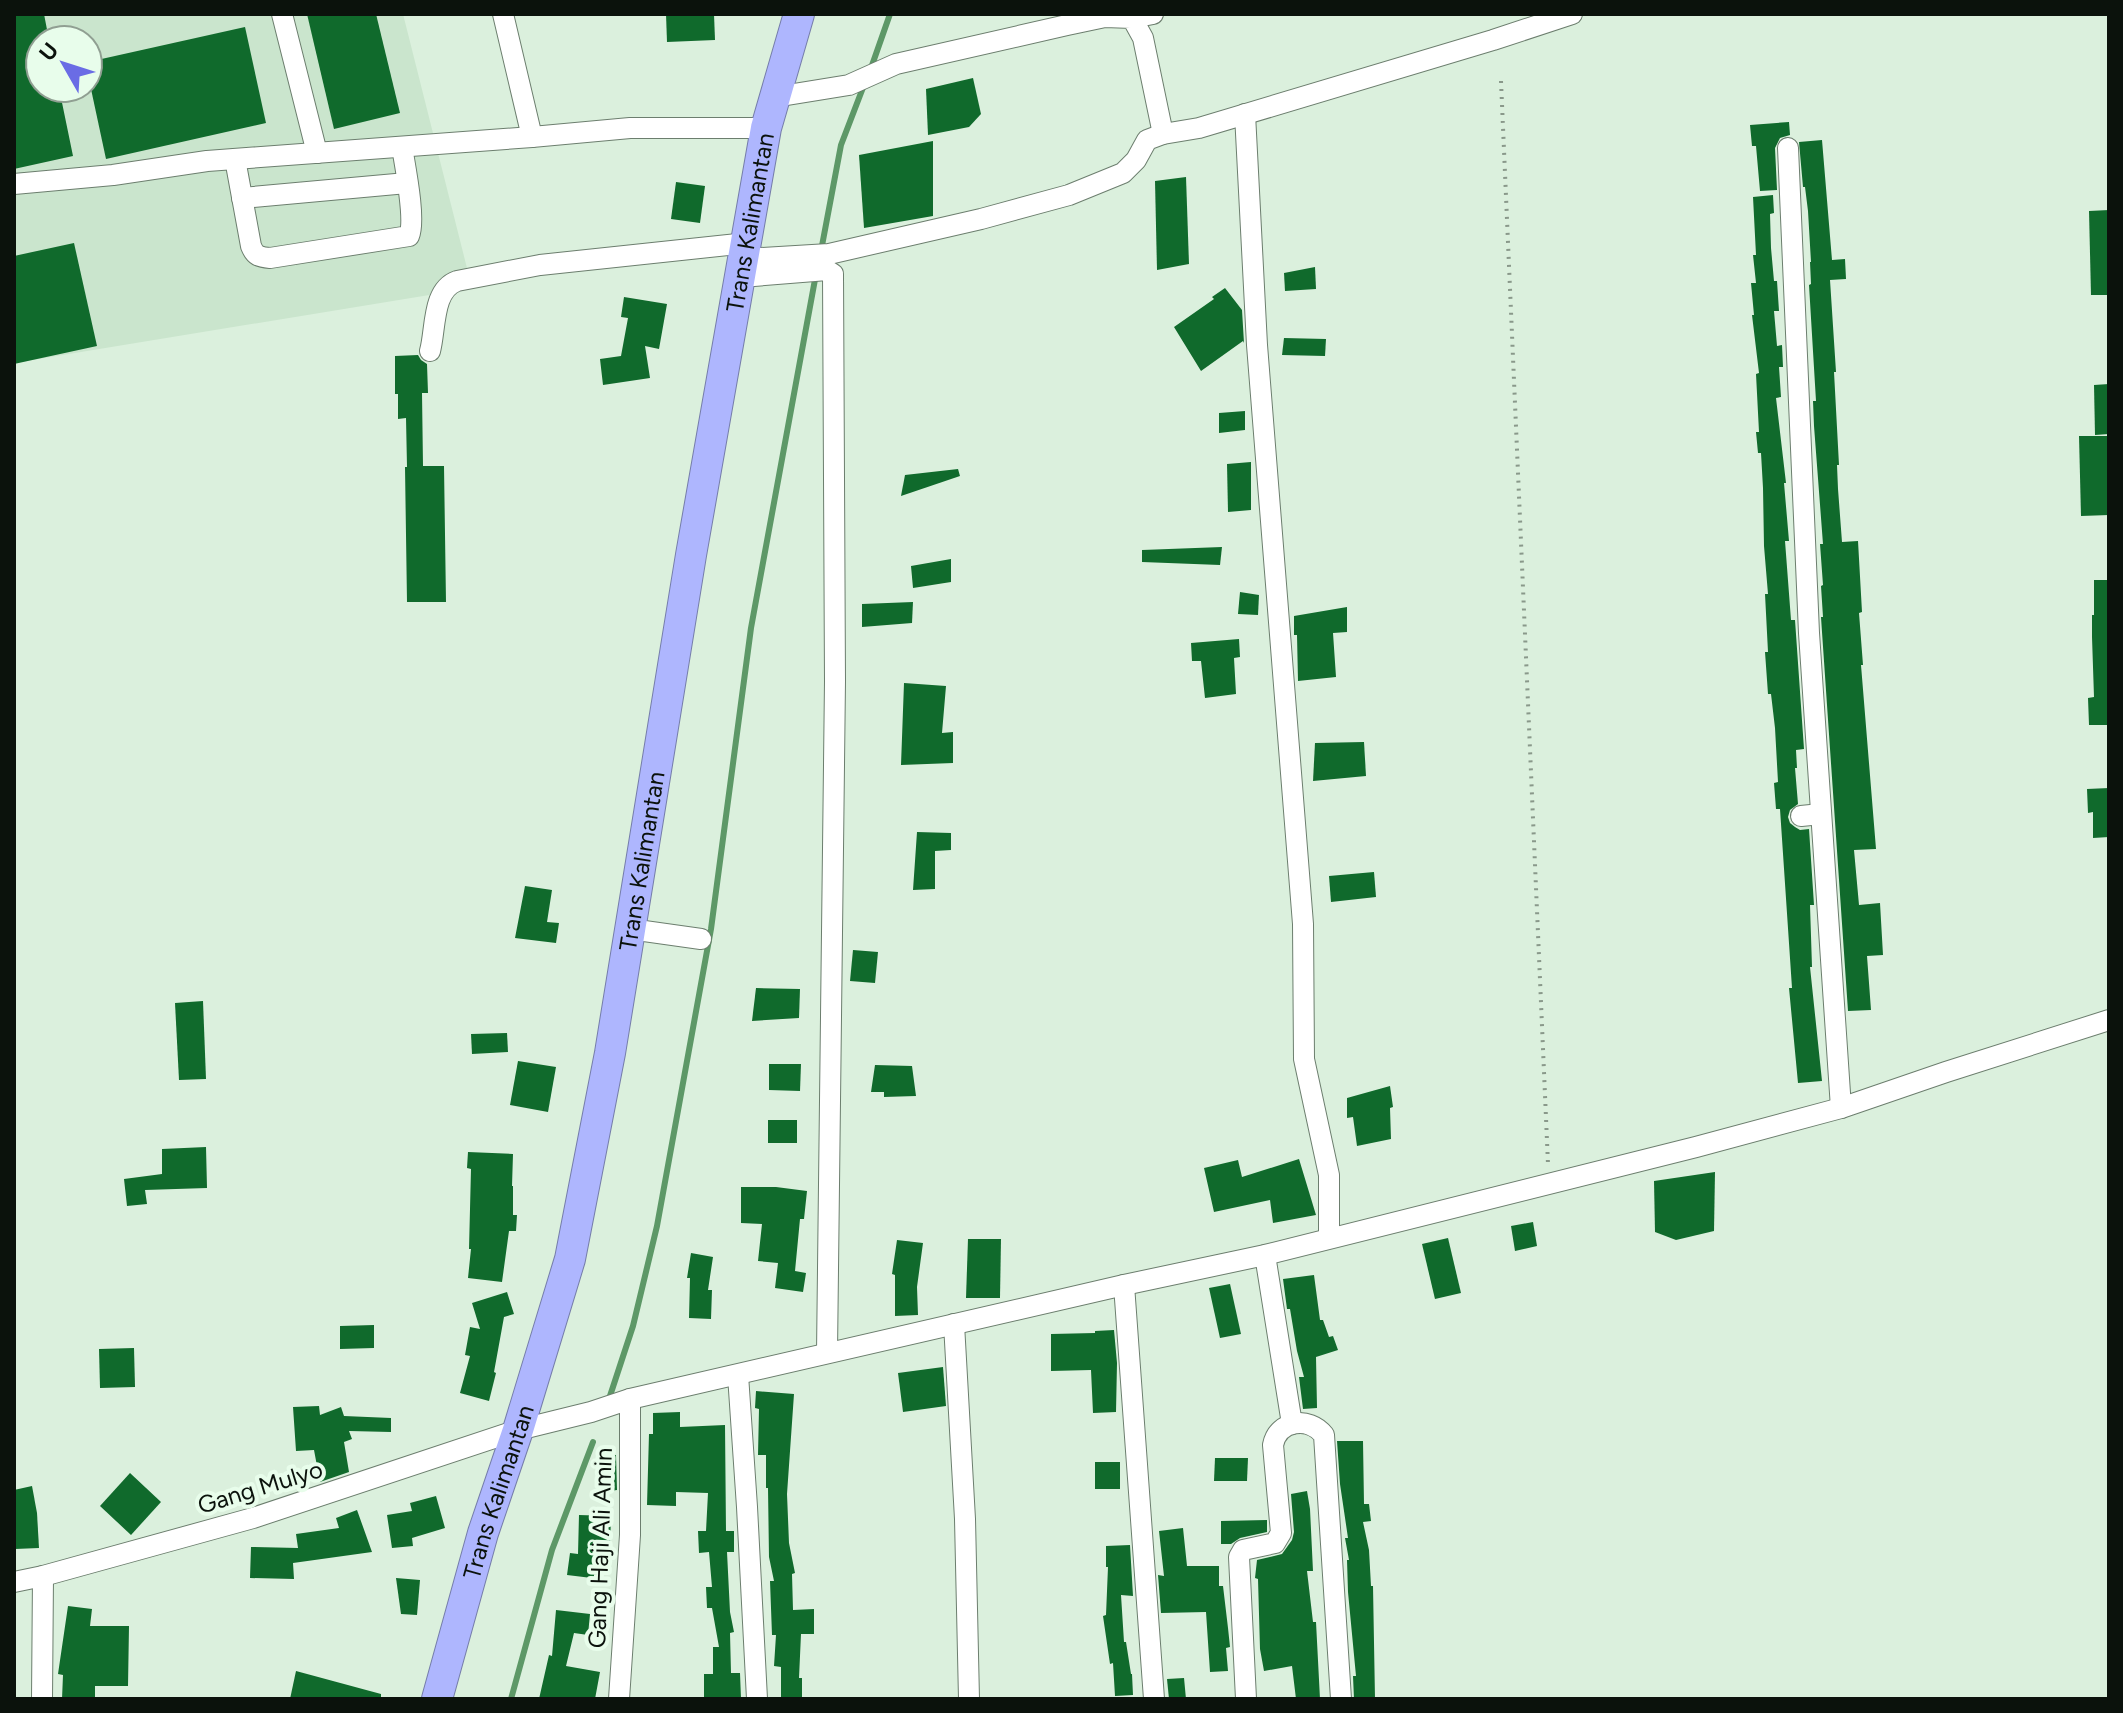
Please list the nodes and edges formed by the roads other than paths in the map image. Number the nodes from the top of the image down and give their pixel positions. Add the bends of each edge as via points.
1 (282, 14) edge
2 (503, 14) edge
3 (799, 14) edge
4 (1572, 14) edge
5 (1142, 16) edge
6 (775, 97) junction
7 (1245, 114) junction
8 (766, 128) junction
9 (1163, 134) junction
10 (532, 137) junction
11 (402, 147) junction
12 (1788, 148) dead end
13 (317, 153) junction
14 (235, 159) junction
15 (407, 183) junction
16 (14, 184) edge
17 (242, 198) junction
18 (744, 260) junction
19 (818, 263) junction
20 (430, 351) dead end
21 (630, 929) junction
22 (701, 939) dead end
23 (2109, 1020) edge
24 (1841, 1108) junction
25 (1329, 1238) junction
26 (1265, 1255) junction
27 (1124, 1285) junction
28 (954, 1324) junction
29 (827, 1353) junction
30 (738, 1375) junction
31 (624, 1401) junction
32 (1292, 1424) junction
33 (518, 1430) junction
34 (43, 1576) junction
35 (14, 1582) edge
36 (42, 1699) edge
37 (437, 1699) edge
38 (619, 1699) edge
39 (757, 1699) edge
40 (969, 1699) edge
41 (1154, 1699) edge
42 (1246, 1699) edge
43 (1341, 1699) edge

1 - 13 street
2 - 10 street
3 - 6 highway, Trans Kalimantan
4 - 7 street
5 - 6 street via 1105,17 896,64 849,85
5 - 9 street
6 - 8 highway, Trans Kalimantan
7 - 9 street
7 - 25 street via 1257,345 1303,924 1304,1059 1329,1175
8 - 10 street via 630,128
8 - 18 highway, Trans Kalimantan
9 - 19 street via 1147,140 1123,173 1069,195
10 - 11 street
11 - 13 street
11 - 15 street
12 - 24 street via 1809,633 1811,815
13 - 14 street
14 - 16 street
14 - 17 street
15 - 17 street
15 - 17 street via 409,236 270,258 254,253
18 - 19 street
18 - 20 street via 540,265 457,281 440,299
18 - 21 highway, Trans Kalimantan
19 - 29 street via 834,280
21 - 22 street
21 - 33 highway, Trans Kalimantan via 570,1259
23 - 24 street, Gang Mulyo
24 - 25 street, Gang Mulyo
25 - 26 street, Gang Mulyo
26 - 27 street, Gang Mulyo
26 - 32 street
27 - 28 street, Gang Mulyo
27 - 41 street
28 - 29 street, Gang Mulyo
28 - 40 street
29 - 30 street, Gang Mulyo
30 - 31 street, Gang Mulyo
30 - 39 street
31 - 33 street, Gang Mulyo
31 - 38 street, Gang Haji Ali Amin via 630,1535
32 - 42 street via 1280,1428 1273,1445 1281,1533 1275,1543 1243,1550 1239,1557
32 - 43 street via 1312,1425 1324,1435
33 - 34 street, Gang Mulyo via 253,1518
33 - 37 highway, Trans Kalimantan
34 - 35 street, Gang Mulyo
34 - 36 street

